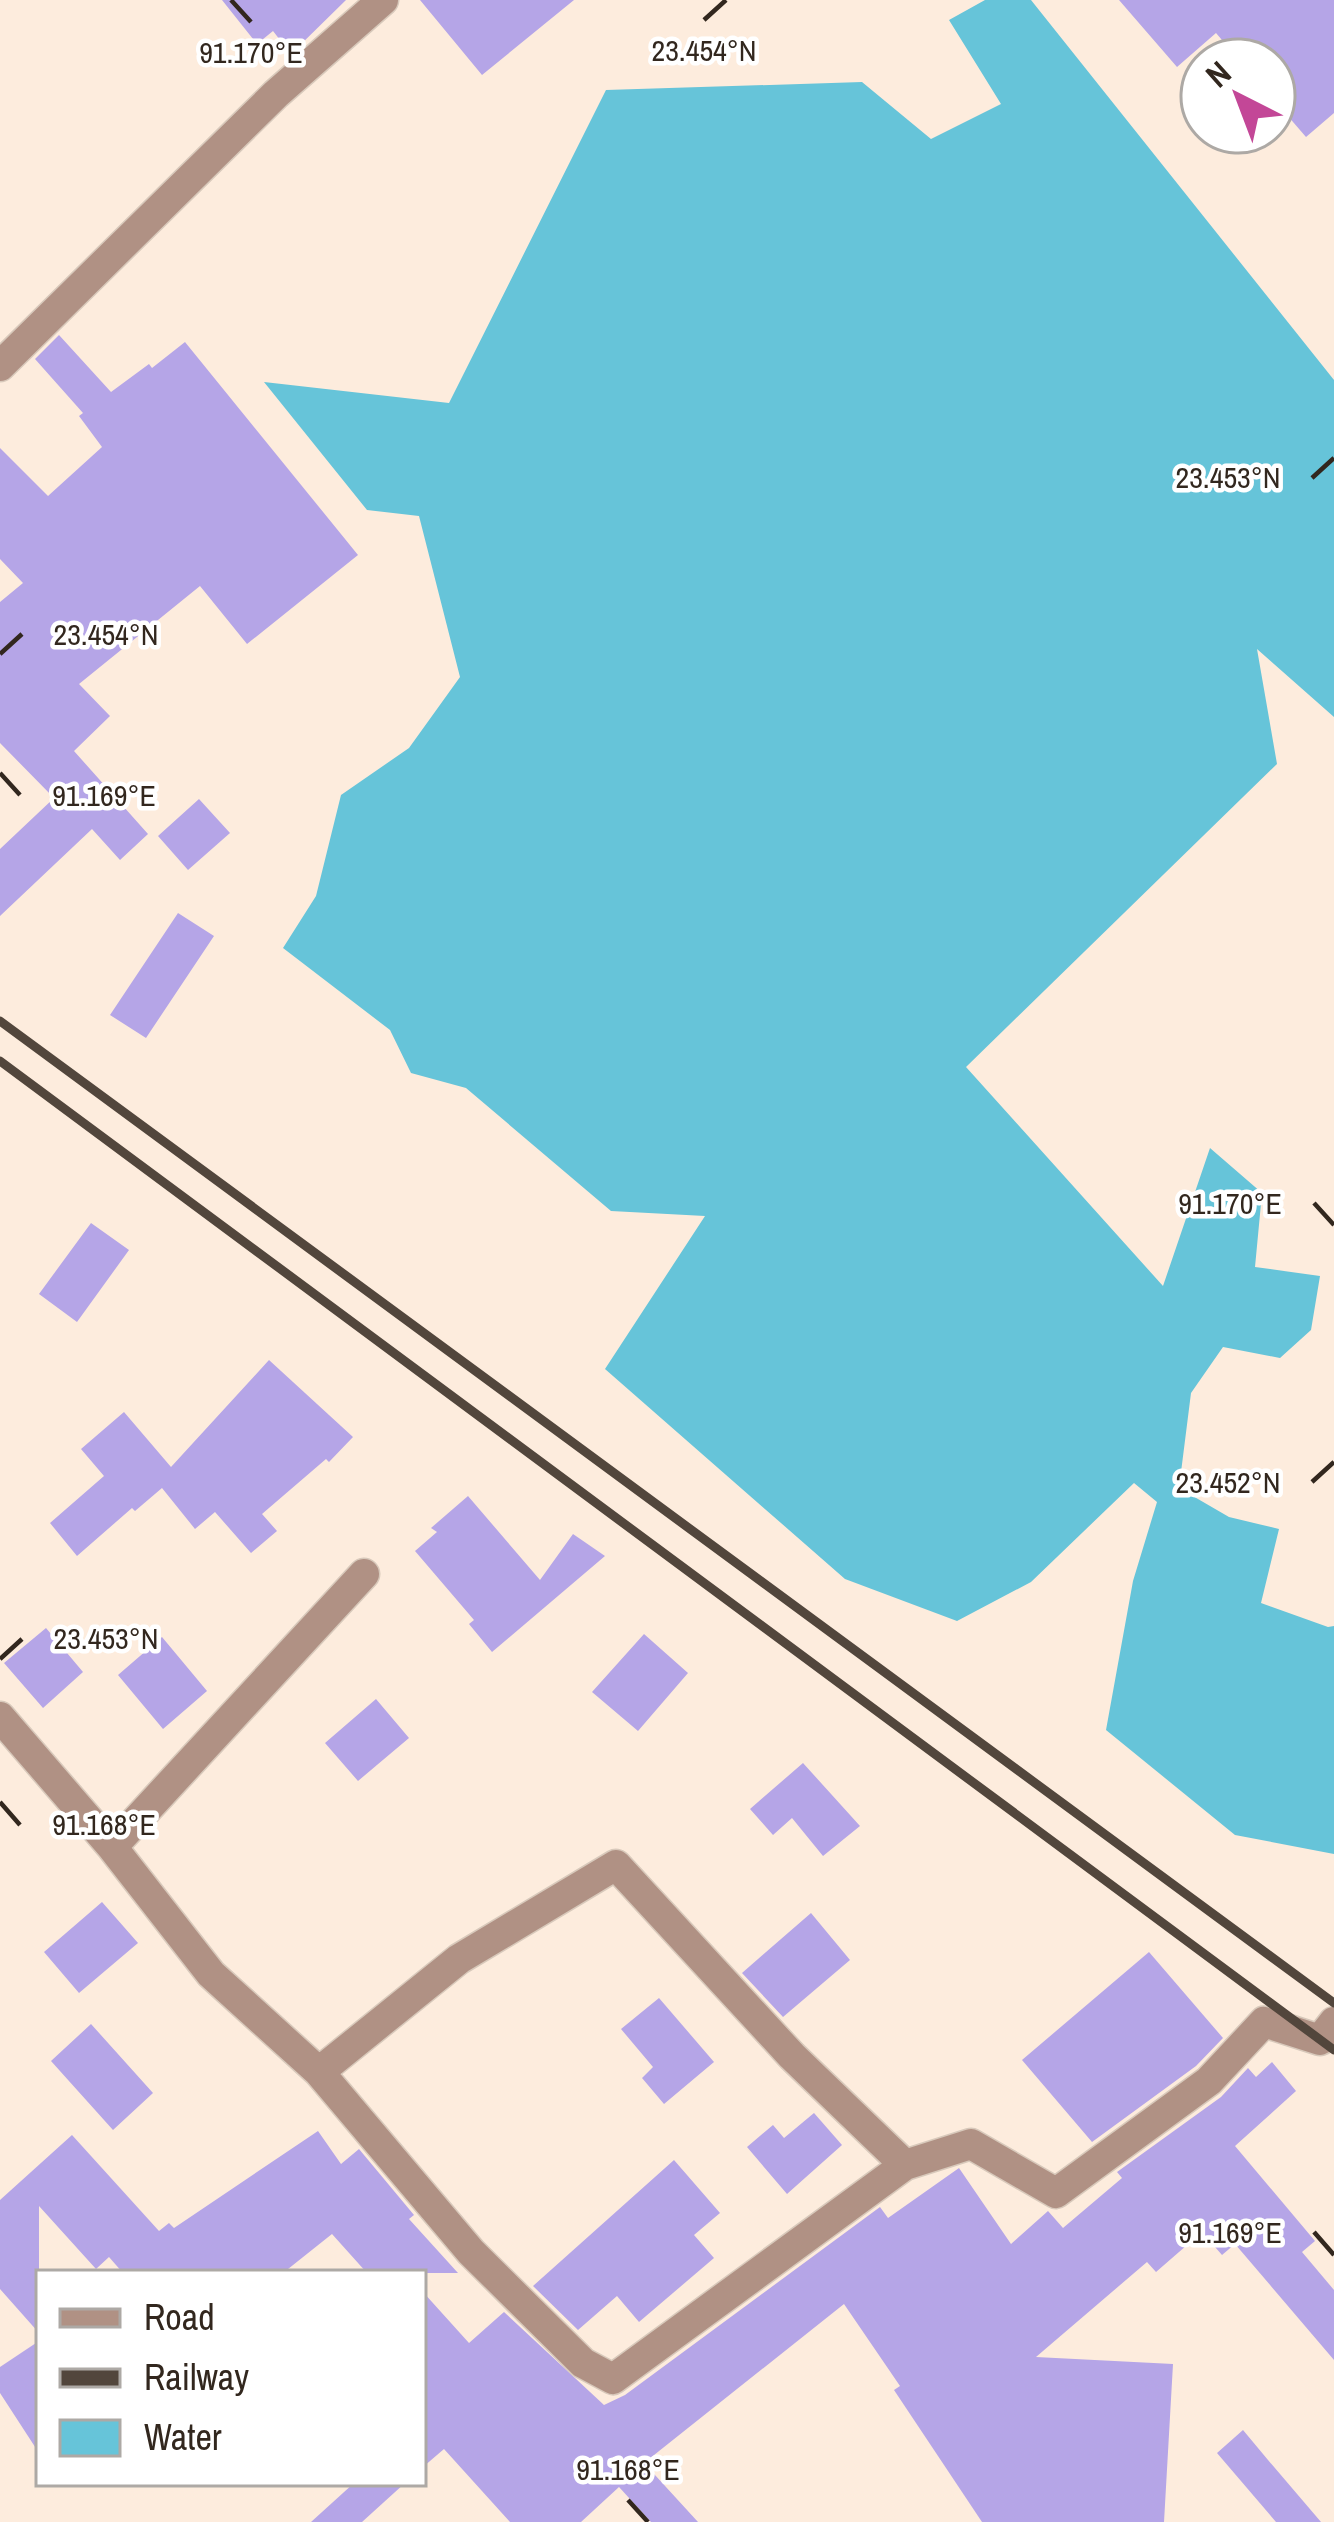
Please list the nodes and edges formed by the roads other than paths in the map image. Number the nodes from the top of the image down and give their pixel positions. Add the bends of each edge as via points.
1 (383, 0) edge
2 (0, 366) edge
3 (364, 1574) dead end
4 (0, 1717) edge
5 (112, 1847) junction
6 (1334, 2022) edge
7 (319, 2072) junction
8 (905, 2165) junction

1 - 2 street
3 - 5 street
4 - 5 street
5 - 7 street via 212,1973
6 - 8 street via 1320,2040 1264,2022 1209,2081 1056,2193 971,2144
7 - 8 street via 459,1959 616,1865
7 - 8 street via 471,2252 584,2363 613,2379

